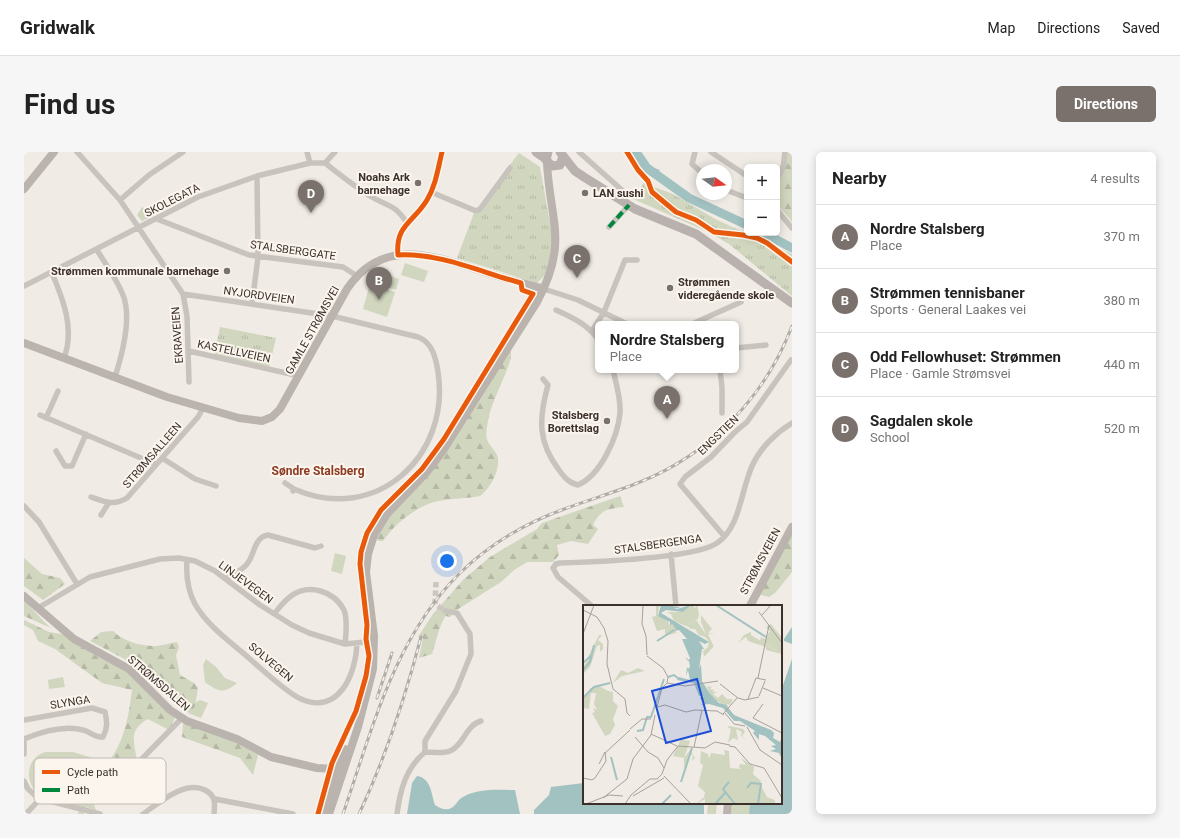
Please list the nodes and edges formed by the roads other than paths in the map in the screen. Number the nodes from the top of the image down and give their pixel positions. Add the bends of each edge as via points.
1 (54, 152) edge
2 (77, 152) edge
3 (183, 152) edge
4 (307, 152) edge
5 (335, 152) edge
6 (536, 152) edge
7 (579, 152) edge
8 (695, 152) edge
9 (711, 152) edge
10 (785, 152) edge
11 (562, 154) edge
12 (440, 158) dead end
13 (547, 158) edge
14 (310, 163) junction
15 (325, 163) junction
16 (558, 166) junction
17 (510, 168) dead end
18 (696, 168) edge
19 (576, 171) junction
20 (780, 173) edge
21 (744, 174) edge
22 (257, 176) junction
23 (550, 184) junction
24 (24, 189) edge
25 (431, 192) junction
26 (732, 192) edge
27 (744, 197) edge
28 (120, 200) junction
29 (627, 204) junction
30 (780, 214) edge
31 (157, 219) junction
32 (407, 223) junction
33 (610, 227) dead end
34 (138, 228) junction
35 (792, 228) edge
36 (97, 250) junction
37 (398, 255) junction
38 (258, 257) junction
39 (637, 260) dead end
40 (52, 273) junction
41 (357, 276) junction
42 (24, 286) edge
43 (544, 289) junction
44 (183, 294) junction
45 (741, 302) dead end
46 (792, 303) edge
47 (252, 304) junction
48 (556, 310) dead end
49 (604, 312) junction
50 (332, 316) junction
51 (598, 321) edge
52 (621, 321) edge
53 (700, 321) edge
54 (595, 326) edge
55 (592, 331) junction
56 (595, 335) edge
57 (24, 343) edge
58 (766, 345) dead end
59 (739, 348) edge
60 (188, 351) junction
61 (64, 358) junction
62 (791, 360) dead end
63 (614, 373) edge
64 (720, 373) edge
65 (299, 376) junction
66 (115, 377) junction
67 (543, 379) dead end
68 (189, 382) dead end
69 (58, 391) dead end
70 (203, 408) junction
71 (722, 413) dead end
72 (40, 415) dead end
73 (46, 418) junction
74 (792, 422) edge
75 (86, 434) junction
76 (56, 452) dead end
77 (162, 458) junction
78 (155, 464) junction
79 (285, 483) dead end
80 (216, 486) dead end
81 (91, 497) dead end
82 (108, 504) junction
83 (24, 506) edge
84 (101, 515) dead end
85 (792, 527) edge
86 (724, 536) junction
87 (321, 546) dead end
88 (671, 554) junction
89 (187, 560) junction
90 (226, 579) junction
91 (77, 584) junction
92 (24, 596) edge
93 (591, 605) edge
94 (676, 605) edge
95 (751, 605) edge
96 (38, 608) junction
97 (445, 611) tunnel mouth
98 (274, 614) junction
99 (375, 642) junction
100 (345, 644) junction
101 (357, 644) junction
102 (182, 718) junction
103 (24, 720) edge
104 (481, 721) dead end
105 (24, 740) edge
106 (425, 752) junction
107 (24, 754) edge
108 (143, 758) edge
109 (338, 773) junction
110 (24, 782) edge
111 (34, 794) edge
112 (166, 798) edge
113 (215, 799) junction
114 (35, 804) edge
115 (61, 804) edge
116 (156, 804) edge
117 (728, 804) edge
118 (26, 814) edge
119 (100, 814) edge
120 (143, 814) edge
121 (214, 814) edge
122 (293, 814) edge
123 (322, 814) edge
124 (329, 814) edge
125 (397, 814) edge
126 (727, 814) edge

1 - 24 main road
2 - 28 street, EKRAVEIEN
3 - 28 street via 152,172
4 - 14 street
5 - 15 street
6 - 13 main road
7 - 29 street via 623,191
8 - 18 street via 692,164
9 - 21 street
10 - 20 street
11 - 16 main road via 562,162
11 - 19 main road
12 - 25 street
13 - 16 main road via 552,166
13 - 23 main road
14 - 15 street, SKOLEGATA
14 - 22 street, SKOLEGATA
15 - 32 street via 370,196 400,212
16 - 19 main road
16 - 23 main road
17 - 25 street via 476,212
19 - 29 main road
22 - 31 street, SKOLEGATA via 198,197
22 - 38 street
23 - 43 main road via 556,245 553,265
25 - 32 street
26 - 27 street
28 - 34 street, EKRAVEIEN
29 - 33 street
29 - 46 main road via 696,234
30 - 35 street
31 - 34 street, SKOLEGATA
31 - 38 street, STALSBERGGATE
32 - 37 street via 398,238
34 - 36 street, SKOLEGATA
34 - 44 street, EKRAVEIEN
36 - 40 street, SKOLEGATA
36 - 66 street via 125,300 126,329
37 - 41 main road, GAMLE STRØMSVEI via 376,261
37 - 43 main road, GAMLE STRØMSVEI via 439,258
38 - 41 street, STALSBERGGATE via 343,267
38 - 47 street
39 - 49 street via 625,260
40 - 42 street, SKOLEGATA
40 - 61 street via 66,313 68,336
41 - 50 main road, GAMLE STRØMSVEI
43 - 49 street, GAMLE STRØMSVEI
43 - 99 main road via 449,443 426,473 397,502 380,524 371,542 366,577
44 - 47 street, NYJORDVEIEN
44 - 60 street, EKRAVEIEN via 187,316
45 - 53 street
47 - 50 street, NYJORDVEIEN
48 - 55 street via 580,321
49 - 51 street
49 - 52 street, GAMLE STRØMSVEI
50 - 65 main road, GAMLE STRØMSVEI
50 - 79 street, NYJORDVEIEN via 424,339 435,356 440,384 436,422 430,440 412,467 375,491 359,496 330,498 309,496 293,490
54 - 55 street
55 - 56 street
57 - 61 main road, GAMLE STRØMSVEI
58 - 59 street
60 - 65 street, KASTELLVEIEN
60 - 68 street, EKRAVEIEN
61 - 66 main road, GAMLE STRØMSVEI
62 - 86 street, ENGSTIEN via 747,422 680,484
63 - 67 street via 620,413 610,449 601,465 578,485 572,484 564,476 544,443 541,421 548,385
64 - 71 street
65 - 70 main road, GAMLE STRØMSVEI via 280,409 265,420 250,421
66 - 70 main road, GAMLE STRØMSVEI
69 - 73 street
70 - 77 street, STRØMSALLEEN
72 - 73 street
73 - 75 street
74 - 86 street, STALSBERGENGA via 763,448 753,464 734,518
75 - 76 street via 72,466 65,466
75 - 78 street
77 - 78 street, STRØMSALLEEN
77 - 80 street via 195,479
78 - 82 street, STRØMSALLEEN via 127,498
81 - 82 street
82 - 84 street
83 - 91 street via 39,522
85 - 95 main road, STRØMSVEIEN
86 - 88 street, STALSBERGENGA via 716,544 705,549
87 - 90 street via 315,548 264,536 254,547 248,564
88 - 93 street, STALSBERGENGA via 556,564 553,568 558,577
88 - 94 street
89 - 90 street, LINJEVEGEN via 204,565
89 - 91 street, LINJEVEGEN via 172,558 149,561 98,574
89 - 101 street, SOLVEGEN via 191,594 206,620 301,699 314,703 323,702 340,694 350,678
90 - 98 street, LINJEVEGEN
91 - 96 street, LINJEVEGEN
92 - 96 main road, STRØMSDALEN
96 - 102 main road, STRØMSDALEN via 80,644 129,669 170,710
97 - 106 street via 457,613 470,634 470,654 456,691 425,741
98 - 100 street, LINJEVEGEN via 309,633
98 - 100 street via 291,595 302,590 323,592 335,599 344,610
99 - 101 street, LINJEVEGEN
99 - 109 main road via 372,677
100 - 101 street, LINJEVEGEN
102 - 108 street
102 - 109 main road, STRØMSDALEN via 201,727 238,738 271,757
103 - 105 street, SLYNGA via 92,708 105,712 107,723 103,737 100,738 83,730 70,728 36,734
104 - 106 street via 471,728 453,749 445,752
105 - 107 street, SLYNGA
106 - 125 street via 409,770 403,783
109 - 123 main road
109 - 124 main road
110 - 111 street
112 - 113 street via 186,788 202,789
113 - 121 street
113 - 122 street
114 - 118 street
115 - 119 street
116 - 120 street
117 - 126 main road

